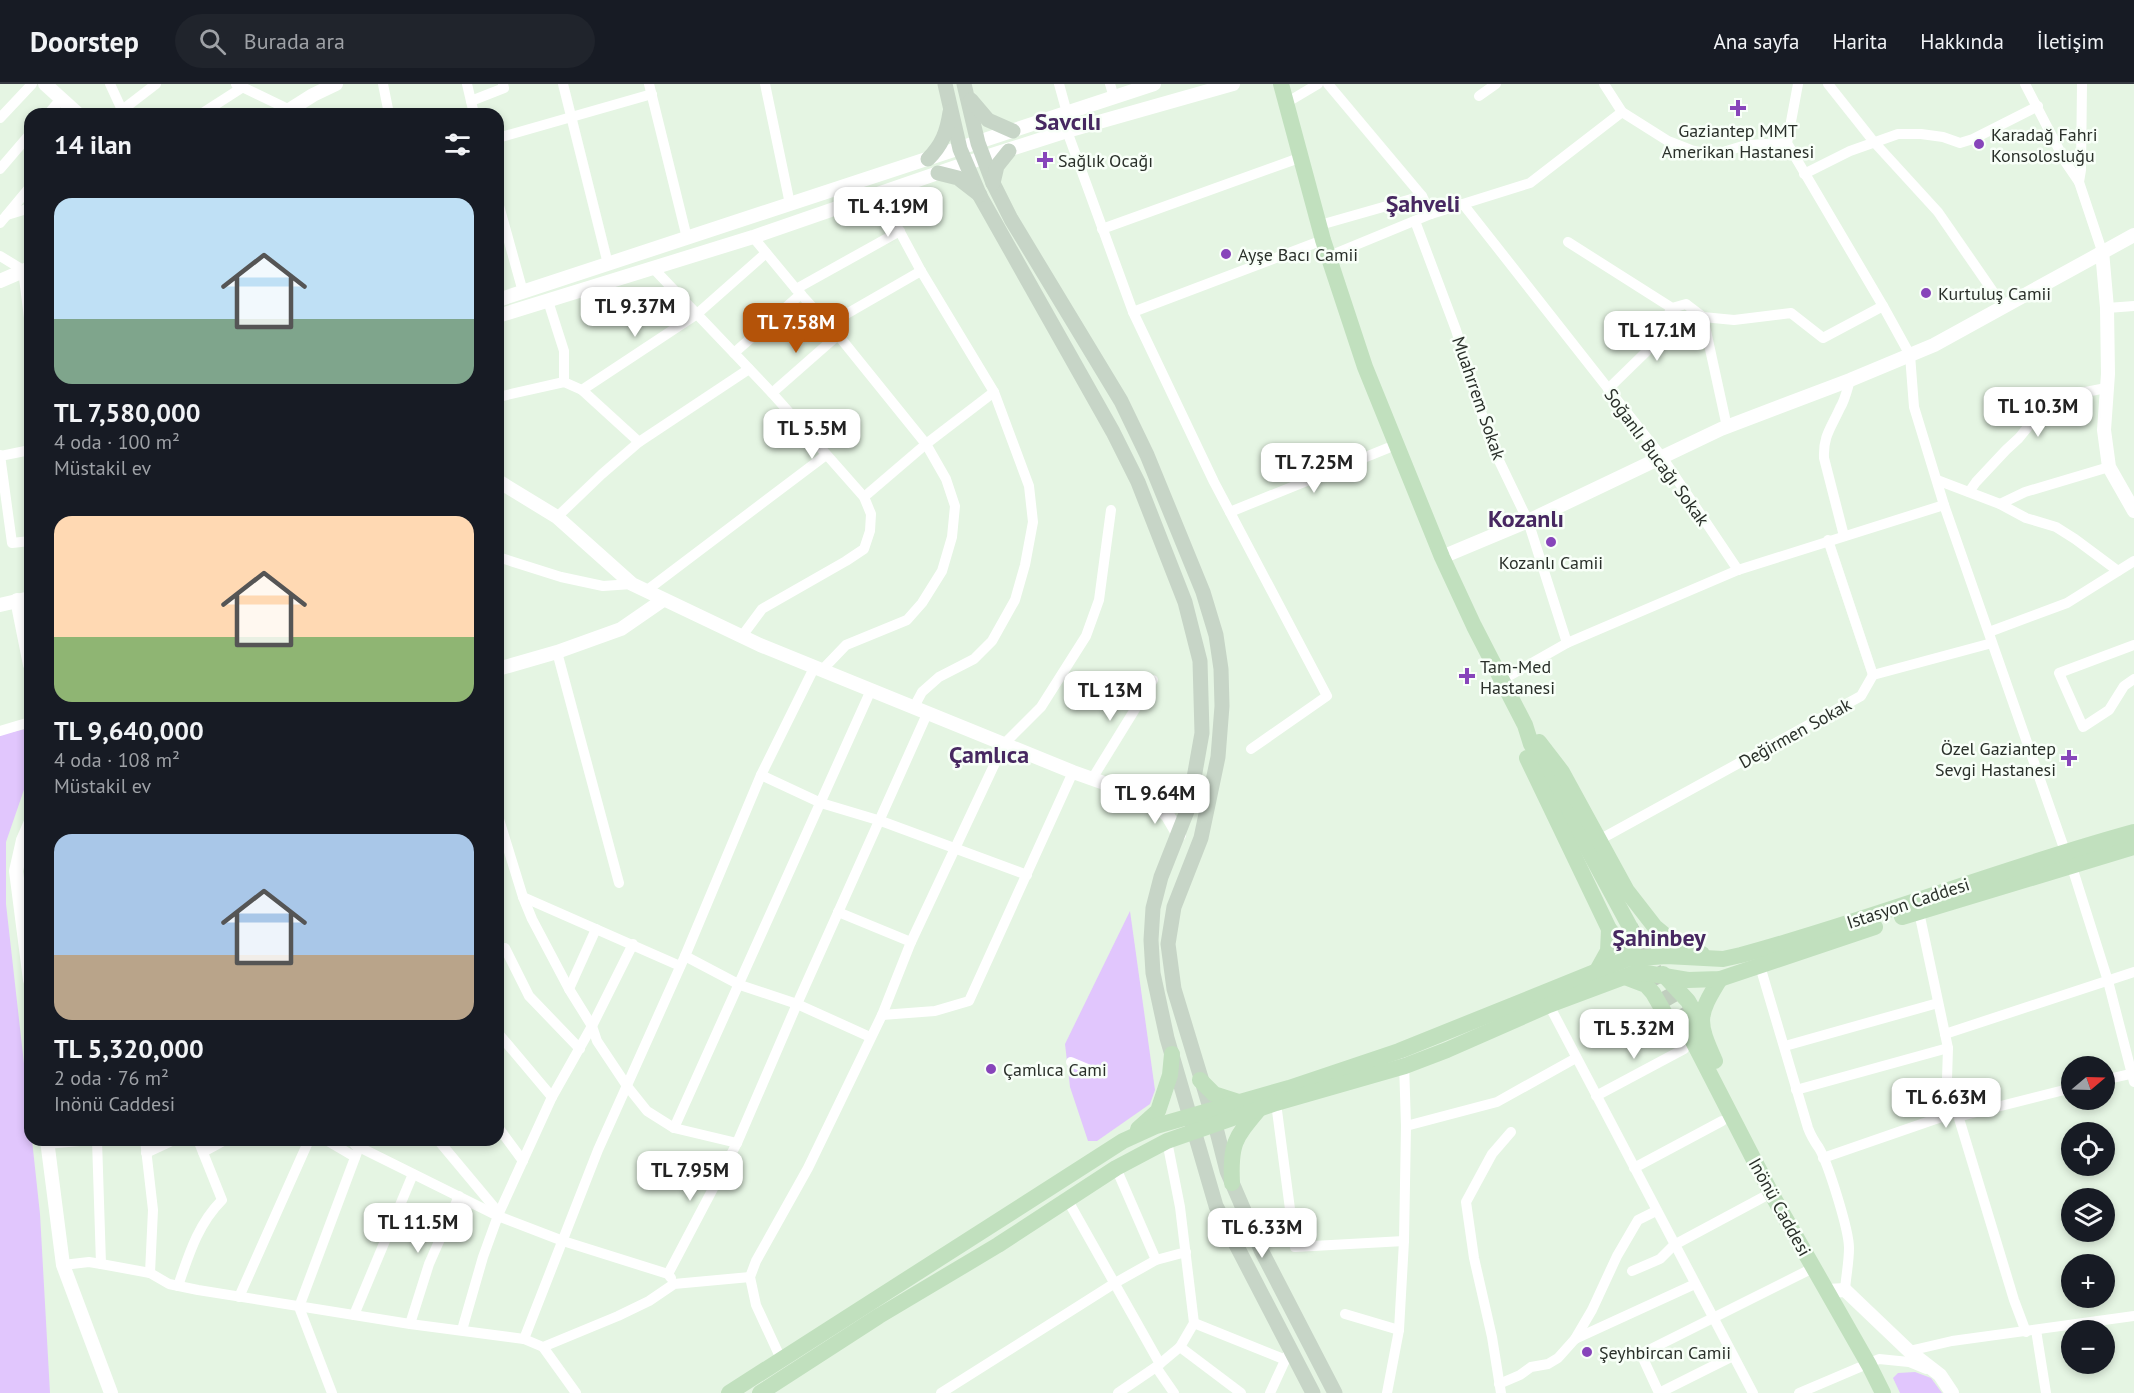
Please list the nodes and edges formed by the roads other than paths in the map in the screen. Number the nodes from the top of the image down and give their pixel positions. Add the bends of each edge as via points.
1 (32, 84) edge
2 (45, 84) edge
3 (110, 84) edge
4 (156, 84) edge
5 (333, 84) edge
6 (383, 84) edge
7 (467, 84) edge
8 (502, 84) edge
9 (564, 84) edge
10 (765, 84) edge
11 (945, 84) edge
12 (1059, 84) edge
13 (1154, 84) edge
14 (1233, 84) edge
15 (1273, 84) edge
16 (1281, 84) edge
17 (1318, 84) edge
18 (1328, 84) edge
19 (1496, 84) edge
20 (1604, 84) edge
21 (1798, 84) edge
22 (1828, 84) edge
23 (2025, 84) edge
24 (2082, 84) edge
25 (240, 86) edge
26 (965, 88) edge
27 (651, 89) edge
28 (1112, 91) edge
29 (1479, 96) dead end
30 (61, 99) junction
31 (471, 102) junction
32 (1286, 103) junction
33 (950, 106) junction
34 (2038, 106) junction
35 (53, 108) edge
36 (71, 108) edge
37 (119, 108) edge
38 (125, 108) edge
39 (209, 108) edge
40 (279, 108) edge
41 (293, 108) edge
42 (388, 108) edge
43 (472, 108) edge
44 (1622, 112) junction
45 (1067, 113) junction
46 (572, 116) junction
47 (0, 118) edge
48 (1013, 131) junction
49 (1067, 131) junction
50 (504, 136) edge
51 (24, 142) edge
52 (978, 142) junction
53 (1874, 142) junction
54 (1786, 143) junction
55 (960, 148) junction
56 (1009, 151) junction
57 (1298, 158) junction
58 (928, 159) junction
59 (984, 159) junction
60 (967, 163) junction
61 (0, 169) edge
62 (938, 173) junction
63 (1804, 174) junction
64 (2079, 182) junction
65 (993, 183) junction
66 (879, 193) junction
67 (24, 194) edge
68 (981, 196) junction
69 (1422, 196) junction
70 (790, 204) junction
71 (1463, 204) junction
72 (24, 210) edge
73 (1431, 214) junction
74 (3, 219) edge
75 (1415, 221) junction
76 (504, 224) edge
77 (1102, 229) junction
78 (900, 231) junction
79 (2134, 235) edge
80 (753, 237) junction
81 (687, 238) junction
82 (1322, 241) junction
83 (1569, 242) dead end
84 (2102, 251) junction
85 (766, 253) junction
86 (0, 256) edge
87 (608, 264) junction
88 (653, 268) junction
89 (24, 269) edge
90 (921, 271) junction
91 (24, 272) edge
92 (0, 281) edge
93 (523, 292) junction
94 (799, 292) junction
95 (504, 298) edge
96 (548, 302) junction
97 (1883, 306) junction
98 (2003, 306) junction
99 (2134, 306) edge
100 (1672, 308) junction
101 (2107, 308) junction
102 (1133, 312) junction
103 (504, 314) edge
104 (697, 314) junction
105 (1703, 317) junction
106 (829, 324) junction
107 (838, 335) junction
108 (734, 353) junction
109 (1910, 355) junction
110 (749, 369) junction
111 (1850, 380) junction
112 (564, 382) junction
113 (2106, 388) junction
114 (1608, 389) junction
115 (582, 390) junction
116 (994, 392) junction
117 (772, 393) junction
118 (504, 397) edge
119 (1727, 427) junction
120 (639, 442) junction
121 (926, 444) junction
122 (1388, 448) junction
123 (24, 451) edge
124 (826, 455) junction
125 (0, 456) edge
126 (1662, 457) junction
127 (2109, 466) junction
128 (1936, 480) junction
129 (504, 485) edge
130 (1969, 492) junction
131 (864, 497) junction
132 (2000, 504) junction
133 (1944, 505) junction
134 (1111, 510) dead end
135 (2134, 511) edge
136 (1230, 512) junction
137 (557, 517) junction
138 (1528, 521) junction
139 (1844, 536) junction
140 (1828, 540) junction
141 (24, 542) edge
142 (1442, 557) junction
143 (504, 559) edge
144 (2134, 561) edge
145 (1738, 570) junction
146 (2118, 572) junction
147 (632, 584) junction
148 (646, 591) junction
149 (24, 599) edge
150 (663, 600) junction
151 (0, 605) edge
152 (742, 636) junction
153 (1990, 637) junction
154 (1567, 643) junction
155 (2134, 647) edge
156 (557, 652) junction
157 (504, 667) edge
158 (819, 667) junction
159 (1873, 675) junction
160 (2134, 679) edge
161 (1153, 680) dead end
162 (1502, 680) junction
163 (871, 690) junction
164 (914, 707) junction
165 (927, 714) junction
166 (24, 724) edge
167 (1521, 727) junction
168 (0, 730) edge
169 (1004, 744) junction
170 (1251, 749) dead end
171 (1073, 772) junction
172 (761, 775) junction
173 (1092, 779) junction
174 (1194, 779) junction
175 (1152, 800) junction
176 (821, 803) junction
177 (881, 821) junction
178 (2134, 832) edge
179 (504, 835) edge
180 (1179, 835) junction
181 (23, 840) joint
182 (1599, 840) junction
183 (24, 843) edge
184 (2134, 847) edge
185 (954, 848) junction
186 (2065, 851) junction
187 (2072, 867) junction
188 (1027, 875) junction
189 (619, 883) dead end
190 (523, 897) junction
191 (838, 912) junction
192 (1919, 912) junction
193 (24, 925) edge
194 (1630, 927) tunnel mouth
195 (596, 929) junction
196 (1609, 929) junction
197 (911, 942) junction
198 (633, 944) junction
199 (505, 948) dead end
200 (1637, 957) junction
201 (1708, 957) junction
202 (682, 961) junction
203 (1760, 966) junction
204 (1598, 969) junction
205 (2134, 972) edge
206 (1624, 977) junction
207 (1666, 977) junction
208 (1720, 979) junction
209 (2108, 981) junction
210 (740, 985) junction
211 (569, 989) junction
212 (1938, 1003) junction
213 (797, 1004) junction
214 (1549, 1005) junction
215 (882, 1015) junction
216 (1681, 1018) tunnel mouth
217 (1700, 1022) junction
218 (592, 1026) junction
219 (1945, 1034) junction
220 (870, 1037) junction
221 (504, 1040) edge
222 (1785, 1046) junction
223 (1948, 1048) junction
224 (580, 1049) junction
225 (1684, 1049) junction
226 (1172, 1054) junction
227 (1402, 1058) junction
228 (1576, 1058) junction
229 (1071, 1062) dead end
230 (1090, 1070) dead end
231 (2133, 1076) edge
232 (2115, 1078) edge
233 (1200, 1080) junction
234 (627, 1086) junction
235 (1796, 1090) junction
236 (2061, 1091) edge
237 (1596, 1096) junction
238 (552, 1097) junction
239 (1239, 1102) junction
240 (1276, 1103) junction
241 (1260, 1109) junction
242 (1956, 1112) junction
243 (1212, 1118) junction
244 (1722, 1121) junction
245 (1193, 1123) junction
246 (1406, 1126) junction
247 (674, 1128) junction
248 (1511, 1132) dead end
249 (504, 1135) edge
250 (1167, 1140) junction
251 (1123, 1141) junction
252 (737, 1143) junction
253 (48, 1146) edge
254 (97, 1146) edge
255 (146, 1146) edge
256 (162, 1146) edge
257 (200, 1146) edge
258 (214, 1146) edge
259 (306, 1146) edge
260 (443, 1146) edge
261 (356, 1148) edge
262 (203, 1152) junction
263 (147, 1153) junction
264 (1823, 1158) junction
265 (523, 1161) junction
266 (1116, 1168) junction
267 (1634, 1168) junction
268 (413, 1174) junction
269 (1232, 1183) junction
270 (1771, 1193) junction
271 (459, 1196) junction
272 (1067, 1199) junction
273 (1656, 1211) junction
274 (499, 1215) junction
275 (562, 1241) junction
276 (1404, 1241) junction
277 (1674, 1245) junction
278 (1186, 1252) junction
279 (1156, 1260) junction
280 (101, 1264) junction
281 (63, 1265) junction
282 (1813, 1268) junction
283 (1632, 1271) dead end
284 (150, 1273) junction
285 (668, 1274) junction
286 (750, 1277) junction
287 (1115, 1283) junction
288 (674, 1284) junction
289 (1695, 1284) junction
290 (178, 1286) junction
291 (1845, 1290) junction
292 (1827, 1291) junction
293 (239, 1297) junction
294 (299, 1306) junction
295 (1345, 1314) dead end
296 (354, 1315) junction
297 (2134, 1316) edge
298 (1714, 1318) junction
299 (1194, 1323) junction
300 (410, 1324) junction
301 (462, 1330) junction
302 (1399, 1330) junction
303 (2031, 1331) junction
304 (524, 1339) junction
305 (1575, 1339) junction
306 (543, 1347) junction
307 (1180, 1347) junction
308 (1909, 1351) junction
309 (1288, 1354) junction
310 (1733, 1356) junction
311 (781, 1359) junction
312 (1158, 1365) junction
313 (1869, 1365) junction
314 (1940, 1375) junction
315 (1500, 1389) edge
316 (1821, 1389) edge
317 (111, 1393) edge
318 (332, 1393) edge
319 (576, 1393) edge
320 (729, 1393) edge
321 (760, 1393) edge
322 (941, 1393) edge
323 (1118, 1393) edge
324 (1174, 1393) edge
325 (1241, 1393) edge
326 (1270, 1393) edge
327 (1314, 1393) edge
328 (1335, 1393) edge
329 (1387, 1393) edge
330 (1659, 1393) edge
331 (1753, 1393) edge
332 (1799, 1393) edge
333 (1883, 1393) edge
334 (1952, 1393) edge
335 (2046, 1393) edge

1 - 47 street
2 - 30 street
3 - 37 street
4 - 38 street
5 - 41 street
6 - 42 street
7 - 31 street
8 - 31 street via 504,88
9 - 46 street
10 - 70 street
11 - 33 main road
12 - 45 street
13 - 28 street
14 - 49 street
15 - 57 main road
16 - 32 main road
17 - 32 street
18 - 69 street
19 - 29 street
20 - 44 street
21 - 54 street
22 - 53 street
23 - 34 street
24 - 64 street
25 - 39 street
25 - 40 street
26 - 48 main road via 988,120
26 - 52 main road
27 - 46 street
27 - 81 street
28 - 45 street
30 - 35 street
30 - 36 street
31 - 43 street
32 - 57 main road
33 - 55 main road
33 - 58 main road via 948,127 940,147
34 - 53 street via 1960,143 1910,133
34 - 64 street
44 - 54 street via 1668,141 1699,152
44 - 71 street via 1530,183
45 - 48 street
46 - 50 street
46 - 87 street
48 - 52 street
49 - 56 street
49 - 77 street
51 - 61 street
52 - 55 street
52 - 59 main road
53 - 63 street
53 - 98 street via 1938,212
54 - 63 street
55 - 58 street
55 - 60 main road
56 - 59 street
56 - 65 main road via 997,166
57 - 77 street
57 - 82 main road
58 - 70 street
59 - 60 street
59 - 65 main road
60 - 62 street
60 - 68 main road
62 - 66 street
62 - 68 main road via 958,178
63 - 97 street
64 - 84 street
65 - 233 main road via 1121,401 1147,454 1203,592 1216,635 1222,706 1218,757 1209,809 1174,907 1168,944 1174,989
66 - 78 street
66 - 80 street
67 - 74 street
68 - 174 main road via 1118,442 1185,602 1200,661 1202,694 1202,733
69 - 73 street
69 - 82 street
70 - 81 street
71 - 73 street
71 - 114 street, Soğanlı Bucağı Sokak
72 - 74 street
73 - 75 street
75 - 82 street
75 - 138 street, Muahrrem Sokak via 1456,330 1491,444
76 - 93 street
77 - 102 street
78 - 90 street
78 - 94 street
79 - 84 street
80 - 85 street
80 - 88 street
81 - 87 street
82 - 102 street
82 - 122 main road
82 - 142 main road via 1365,367
83 - 100 street
84 - 98 street
84 - 101 street
85 - 94 street
85 - 104 street
86 - 89 street
87 - 93 street
88 - 96 street
88 - 104 street
90 - 106 street
90 - 116 street
91 - 92 street
93 - 95 street
94 - 106 street
94 - 108 street
96 - 103 street
96 - 112 street via 564,351
97 - 105 street via 1823,338 1791,313 1734,320
97 - 109 street
98 - 109 street
99 - 101 street
100 - 105 street via 1686,304
100 - 114 street via 1646,352
101 - 113 street
102 - 136 street
104 - 108 street
104 - 115 street
105 - 119 street
106 - 107 street
107 - 117 street
107 - 121 street
108 - 110 street
109 - 111 street
109 - 128 street via 1914,407
110 - 117 street
110 - 120 street
111 - 119 street
111 - 139 street via 1842,406 1825,436 1824,447
112 - 115 street
112 - 118 street
113 - 127 street via 2104,430
113 - 130 street via 2050,399
114 - 126 street, Soğanlı Bucağı Sokak
115 - 120 street
116 - 121 street
116 - 164 street via 1029,486 1033,522 1025,565 1015,600 992,641 974,659 939,677 922,692
117 - 124 street
119 - 126 street
120 - 137 street
121 - 131 street
121 - 158 street via 946,479 955,506 952,537 942,571 907,620 846,645
122 - 136 street
122 - 167 main road via 1463,628 1492,685
123 - 125 street
124 - 131 street
124 - 148 street
125 - 141 street via 12,543
126 - 138 street
126 - 145 street, Soğanlı Bucağı Sokak
127 - 132 street via 2025,492
127 - 135 street
128 - 130 street
128 - 133 street
129 - 137 street
130 - 132 street
131 - 152 street via 871,514 864,549 762,609
132 - 146 street via 2026,518 2056,527
133 - 139 street
133 - 153 street
134 - 169 street via 1099,600 1086,636 1041,707
136 - 170 street via 1327,696
137 - 147 street
138 - 142 street
138 - 154 street, Muahrrem Sokak
139 - 140 street
140 - 145 street
140 - 159 street
142 - 162 main road
143 - 147 street via 603,586
144 - 146 street
145 - 154 street
146 - 153 street via 2067,603
147 - 148 street
148 - 150 street
149 - 151 street
150 - 152 street
150 - 156 street via 621,629
152 - 158 street
153 - 159 street
153 - 186 street
154 - 162 street
155 - 160 street via 2059,672 2083,727 2109,710 2124,686
156 - 157 street
156 - 189 street
158 - 163 street
158 - 172 street
159 - 182 street, Değirmen Sokak via 1862,696
161 - 173 street
162 - 167 main road
163 - 164 street
163 - 176 street
164 - 165 street
165 - 169 street
165 - 177 street
166 - 168 street
167 - 182 main road via 1562,772
167 - 194 main road
167 - 196 main road via 1535,776
169 - 171 street
169 - 185 street
171 - 173 street
171 - 188 street
172 - 176 street
172 - 202 street
173 - 175 street
174 - 175 street via 1176,792
174 - 180 main road
175 - 180 street
176 - 177 street
176 - 210 street
177 - 185 street
177 - 191 street
178 - 186 main road, Istasyon Caddesi
179 - 190 street
180 - 226 main road via 1161,877 1153,908 1151,940 1153,973
181 - 183 street
181 - 193 street via 16,871
182 - 201 main road via 1627,891 1655,927
184 - 187 main road
185 - 188 street
185 - 197 street
186 - 201 main road, Istasyon Caddesi via 1793,941 1724,959
187 - 192 main road
187 - 209 street
188 - 215 street via 969,1001 935,1011
190 - 195 street
190 - 211 street
191 - 197 street
191 - 213 street
192 - 203 main road
192 - 212 street
195 - 198 street
195 - 211 street
196 - 200 main road
196 - 204 main road via 1608,951
197 - 215 street
198 - 202 street
198 - 218 street
199 - 224 street via 529,996
200 - 201 main road, Istasyon Caddesi
200 - 204 main road, Istasyon Caddesi
200 - 207 main road
202 - 210 street
202 - 234 street
203 - 208 main road
203 - 222 street
204 - 227 main road, Istasyon Caddesi
205 - 209 street
206 - 207 main road via 1646,973
206 - 214 main road
206 - 225 main road via 1653,993
207 - 208 main road
207 - 217 main road via 1688,1001
208 - 217 main road
209 - 219 street
209 - 231 street
210 - 213 street
210 - 247 street
211 - 218 street
212 - 219 street
212 - 222 street
213 - 220 street
213 - 252 street
214 - 227 main road via 1447,1050
214 - 228 street
215 - 220 street
216 - 270 main road, Inönü Caddesi
217 - 270 main road via 1710,1052 1765,1168
218 - 224 street
218 - 234 street via 597,1041
219 - 223 street
220 - 286 street via 808,1168
221 - 238 street
222 - 235 street
223 - 235 street
223 - 242 street via 1947,1079
224 - 238 street
225 - 237 street
225 - 244 main road
226 - 245 main road
226 - 251 main road via 1170,1075 1158,1111
227 - 239 main road
227 - 240 main road
227 - 246 street
228 - 237 street
228 - 246 street via 1497,1102
229 - 230 street
231 - 232 street
233 - 239 main road via 1214,1094
233 - 243 main road
234 - 247 street via 647,1111
234 - 275 street
235 - 264 street via 1813,1143
236 - 242 street via 1965,1115
237 - 267 street
238 - 265 street
239 - 243 main road
240 - 241 main road
240 - 276 street via 1295,1247
241 - 243 main road
241 - 269 main road via 1236,1137
242 - 264 street
242 - 303 street via 2014,1300
243 - 245 main road
243 - 269 main road
244 - 267 street
244 - 270 main road via 1747,1170
245 - 250 main road
245 - 251 main road via 1156,1126
245 - 309 main road via 1216,1206
246 - 276 street
247 - 252 street
248 - 315 street via 1492,1154 1466,1202
249 - 265 street
250 - 266 main road
250 - 278 street
251 - 311 main road
252 - 285 street
253 - 281 street
254 - 280 street
255 - 263 street
256 - 263 street
257 - 262 street
258 - 262 street
259 - 293 street
260 - 274 street
261 - 268 street
261 - 294 street
262 - 290 street via 222,1200 198,1231
263 - 284 street via 153,1210
264 - 291 street via 1849,1246
265 - 274 street
266 - 272 main road
266 - 279 street
267 - 273 street
268 - 271 street
268 - 296 street
269 - 328 main road via 1279,1287
270 - 277 street
270 - 282 main road, Inönü Caddesi
271 - 274 street
271 - 300 street via 429,1264
272 - 287 street
272 - 321 main road
273 - 277 street
273 - 305 street via 1638,1220
274 - 275 street
274 - 301 street
275 - 285 street
275 - 304 street
276 - 302 street
277 - 283 street via 1660,1258
277 - 289 street
278 - 279 street
278 - 299 street
279 - 287 street
280 - 281 street
280 - 284 street
281 - 317 street
282 - 292 main road, Inönü Caddesi
282 - 298 street
284 - 290 street
285 - 288 street
286 - 288 street
286 - 311 street via 756,1305
287 - 312 street
287 - 322 street
288 - 306 street via 618,1316
289 - 298 street
289 - 305 street
290 - 293 street
291 - 292 street
291 - 308 street
292 - 313 main road, Inönü Caddesi
293 - 294 street
294 - 296 street
294 - 318 street
295 - 302 street
296 - 300 street
297 - 303 street
298 - 310 street
298 - 330 street via 1641,1354
299 - 307 street
299 - 309 street
300 - 301 street
301 - 304 street
302 - 329 street
303 - 308 street
303 - 335 street
304 - 306 street
305 - 315 street via 1558,1358 1531,1367
306 - 319 street
307 - 312 street
307 - 325 street
308 - 314 street
309 - 326 street
309 - 327 main road
310 - 330 street
310 - 331 street
311 - 320 main road
312 - 323 street
312 - 324 street
313 - 314 street via 1879,1359 1909,1362
313 - 316 street
313 - 333 main road, Inönü Caddesi
314 - 334 street
316 - 332 street

